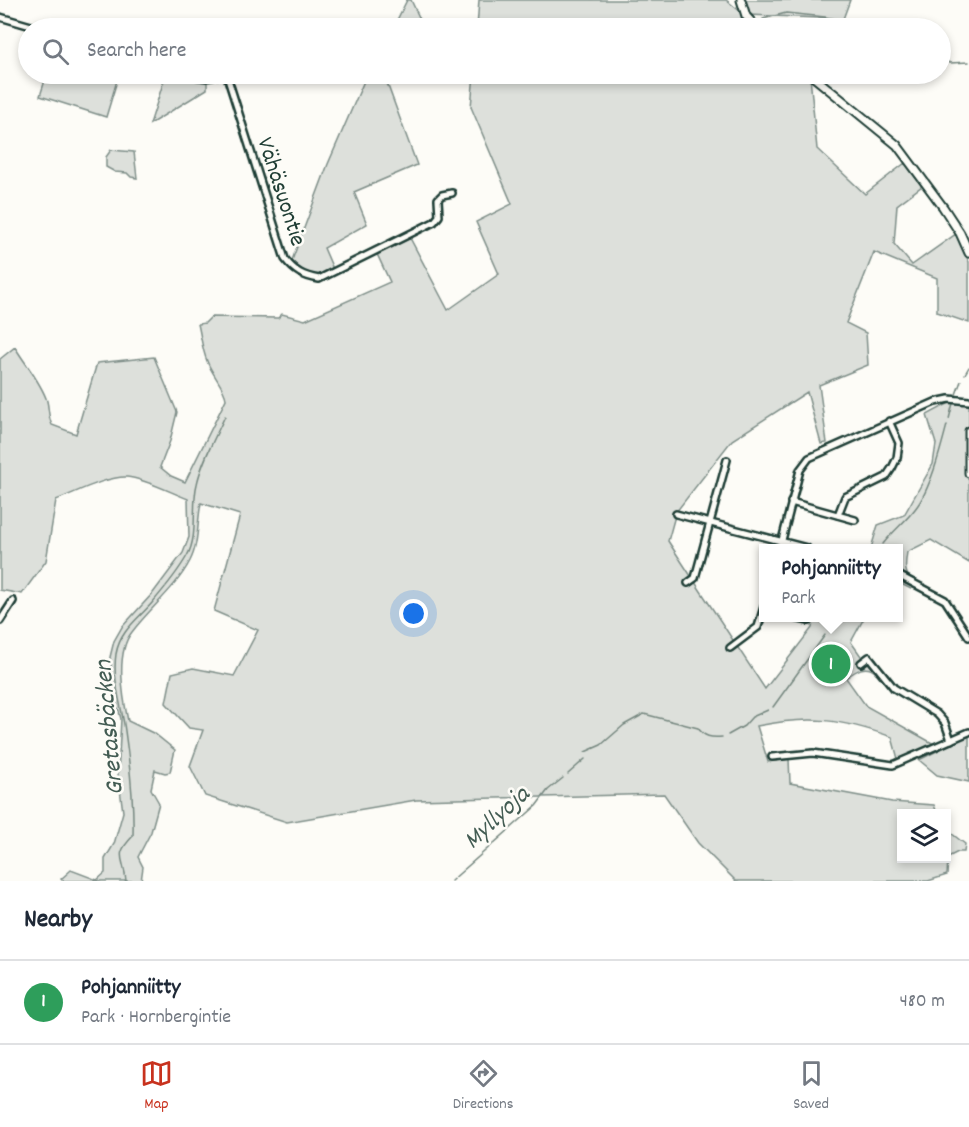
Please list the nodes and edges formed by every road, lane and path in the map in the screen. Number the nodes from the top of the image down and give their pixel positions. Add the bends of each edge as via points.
1 (741, 0) edge
2 (0, 17) edge
3 (748, 18) edge
4 (18, 22) edge
5 (230, 84) edge
6 (822, 84) edge
7 (452, 193) dead end
8 (969, 253) edge
9 (969, 401) edge
10 (889, 421) junction
11 (969, 431) edge
12 (727, 460) dead end
13 (969, 473) edge
14 (790, 502) junction
15 (676, 514) dead end
16 (838, 515) junction
17 (855, 520) dead end
18 (710, 523) junction
19 (778, 544) edge
20 (781, 544) edge
21 (903, 578) edge
22 (688, 583) dead end
23 (14, 601) dead end
24 (0, 621) edge
25 (759, 622) edge
26 (969, 637) edge
27 (730, 648) dead end
28 (861, 663) dead end
29 (969, 732) edge
30 (951, 740) junction
31 (772, 757) dead end

1 - 3 street
2 - 4 street
5 - 7 street, Vähäsuontie via 285,259 304,277 319,279 435,222 440,216 438,199
6 - 8 street via 897,145 943,207
9 - 10 street via 935,402
10 - 14 street via 808,458
10 - 16 street via 899,443 892,468 886,477 845,497
11 - 13 street
12 - 18 street
14 - 16 street
14 - 20 street
15 - 18 street
16 - 17 street
18 - 19 street
18 - 22 street via 695,578
21 - 26 street via 945,600
23 - 24 street
25 - 27 street
28 - 30 street via 869,657 894,688 937,714
29 - 30 street
30 - 31 street via 893,765 813,753

